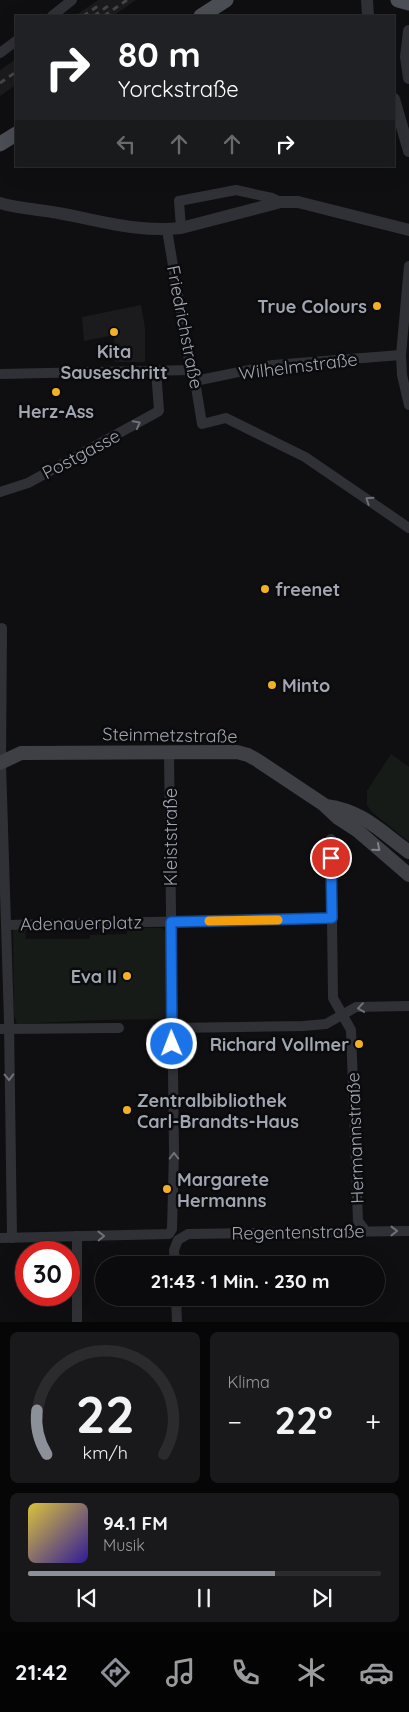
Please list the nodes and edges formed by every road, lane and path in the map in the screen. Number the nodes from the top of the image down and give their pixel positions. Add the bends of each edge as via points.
1 (72, 0) edge
2 (226, 0) edge
3 (367, 0) edge
4 (398, 0) edge
5 (409, 3) edge
6 (53, 15) edge
7 (203, 15) edge
8 (368, 15) edge
9 (409, 31) edge
10 (15, 43) edge
11 (0, 53) edge
12 (409, 78) edge
13 (395, 102) edge
14 (15, 135) edge
15 (0, 144) edge
16 (409, 151) edge
17 (281, 202) junction
18 (1, 204) edge
19 (181, 228) junction
20 (166, 230) junction
21 (409, 230) edge
22 (409, 266) edge
23 (401, 355) junction
24 (156, 370) junction
25 (192, 370) junction
26 (0, 374) edge
27 (195, 380) junction
28 (409, 405) edge
29 (0, 492) edge
30 (409, 528) edge
31 (2, 628) dead end
32 (169, 753) junction
33 (0, 763) edge
34 (326, 806) junction
35 (331, 839) dead end
36 (409, 852) edge
37 (409, 875) edge
38 (332, 918) junction
39 (171, 922) junction
40 (6, 925) junction
41 (409, 1006) edge
42 (342, 1015) junction
43 (119, 1028) dead end
44 (172, 1028) junction
45 (4, 1029) edge
46 (365, 1230) junction
47 (409, 1231) edge
48 (77, 1236) junction
49 (0, 1238) edge
50 (12, 1238) junction
51 (174, 1256) edge
52 (176, 1306) edge
53 (77, 1322) edge
54 (177, 1322) edge

1 - 6 street
2 - 7 main road
3 - 8 street
4 - 5 main road
9 - 12 street via 406,57
10 - 11 street
13 - 16 street
14 - 15 main road
17 - 19 street
17 - 19 street via 236,190 179,201
17 - 21 street via 310,204
18 - 20 street via 124,226
19 - 20 street
20 - 25 street, Friedrichstraße
22 - 23 street
23 - 27 street, Wilhelmstraße via 273,366
23 - 28 street
24 - 25 street
24 - 26 street
29 -> 24 street, Postgasse via 28,482 159,411
25 - 27 street, Friedrichstraße
30 -> 27 street, Friedrichstraße via 305,458 226,418 202,424
31 - 33 street
32 - 33 main road, Steinmetzstraße via 21,753
32 - 34 main road, Steinmetzstraße via 236,752 248,755
32 - 39 street, Kleiststraße
33 - 40 street
34 - 36 main road via 343,808 355,814
34 -> 37 main road
35 - 38 street, Hermannstraße
38 - 39 street, Adenauerplatz
38 - 42 street, Hermannstraße via 333,998
39 - 40 street, Adenauerplatz
39 - 44 street
40 - 45 street
41 -> 42 street via 356,1006
42 - 44 street via 326,1024 303,1026
42 - 46 street, Hermannstraße via 351,1030 358,1221
43 - 45 street
48 -> 44 street via 169,1234 172,1230
45 -> 50 street
46 -> 47 street, Regentenstraße
46 - 51 street, Regentenstraße via 188,1234 178,1240
48 - 50 street
48 - 53 street
49 - 50 street
52 - 54 street

